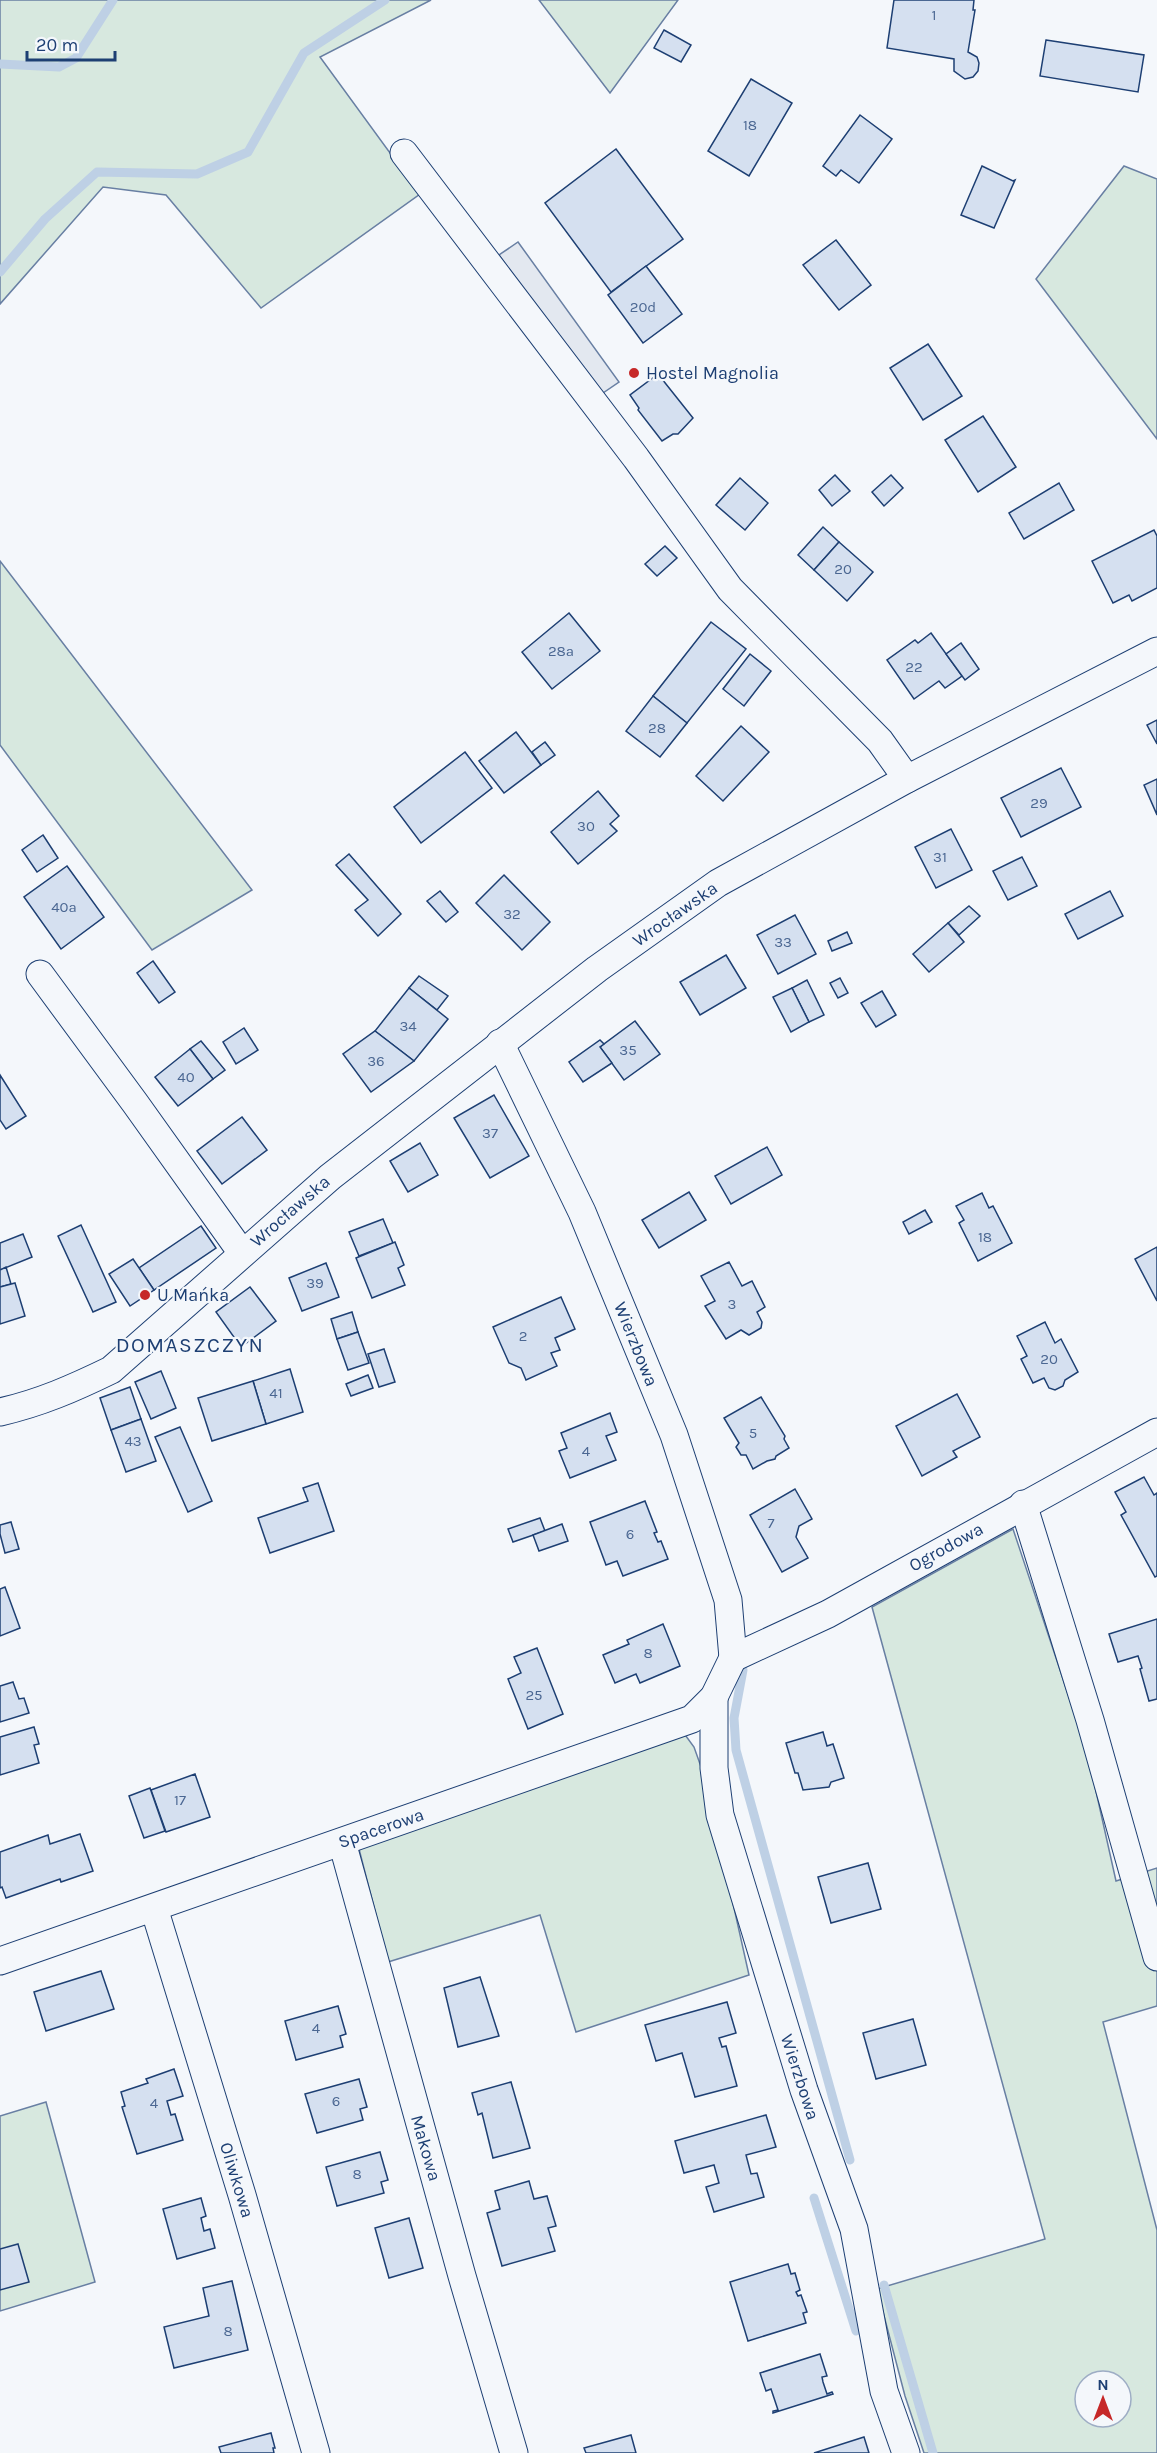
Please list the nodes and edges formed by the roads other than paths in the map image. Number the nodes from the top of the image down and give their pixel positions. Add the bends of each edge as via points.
1 (404, 153) dead end
2 (1157, 651) edge
3 (907, 779) junction
4 (40, 974) dead end
5 (500, 1043) junction
6 (242, 1253) junction
7 (0, 1412) edge
8 (1157, 1432) edge
9 (1023, 1504) junction
10 (733, 1658) junction
11 (714, 1697) junction
12 (342, 1842) junction
13 (154, 1908) junction
14 (1157, 1957) edge
15 (0, 1961) edge
16 (316, 2453) edge
17 (514, 2453) edge
18 (906, 2453) edge

1 - 3 street via 636,458 730,589 880,741
2 - 3 street, Wrocławska
3 - 5 street, Wrocławska via 718,883
4 - 6 street, Wrocławska
5 - 6 street, Wrocławska via 330,1176
5 - 10 street, Wierzbowa via 582,1212 674,1435 728,1600
6 - 7 street, Wrocławska via 111,1370 71,1390
8 - 9 street, Ogrodowa
9 - 10 street, Ogrodowa via 828,1614
9 - 14 street
10 - 11 street, Spacerowa
11 - 12 street, Spacerowa via 692,1719
11 - 18 street, Wierzbowa via 714,1768 720,1815 804,2090 854,2229 884,2391
12 - 13 street, Spacerowa
12 - 17 street, Makowa
13 - 15 street, Spacerowa
13 - 16 street, Oliwkowa

